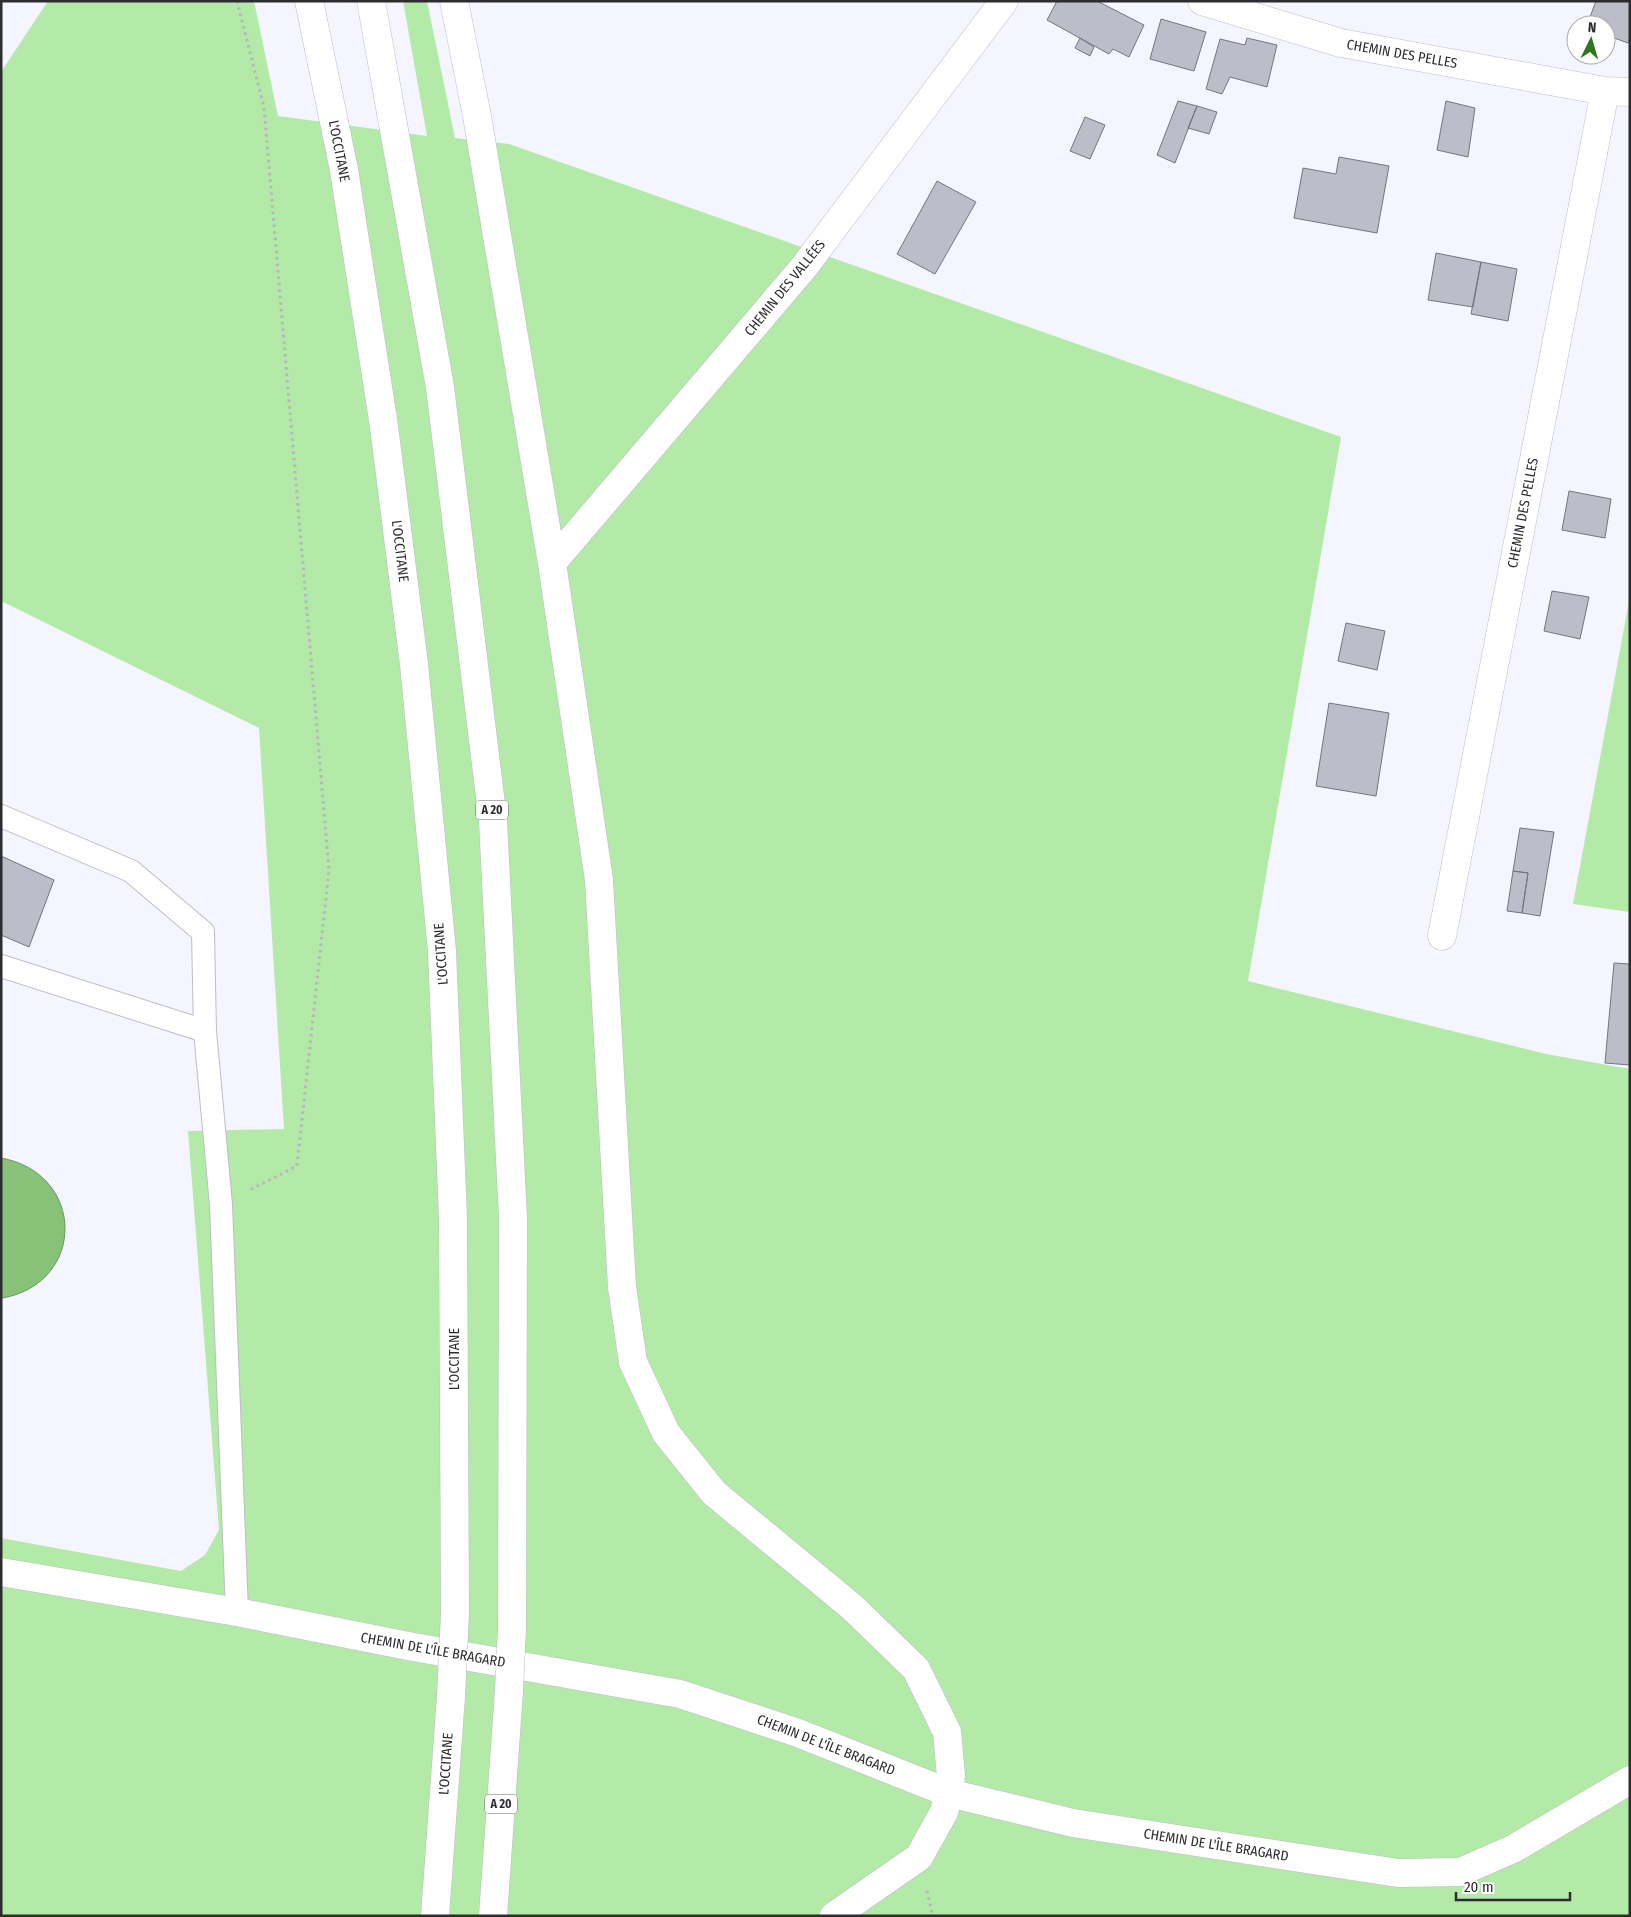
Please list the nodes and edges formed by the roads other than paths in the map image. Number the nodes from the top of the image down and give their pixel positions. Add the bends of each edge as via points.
1 (310, 1) edge
2 (371, 1) edge
3 (454, 1) edge
4 (1004, 1) edge
5 (1202, 1) edge
6 (1617, 91) edge
7 (552, 563) junction
8 (1, 816) edge
9 (1442, 936) dead end
10 (1, 966) edge
11 (205, 1032) junction
12 (1, 1572) edge
13 (237, 1612) junction
14 (1630, 1780) edge
15 (949, 1793) junction
16 (435, 1916) edge
17 (494, 1916) edge
18 (834, 1916) edge

1 - 16 main road, L'OCCITANE, bridge via 344,170 384,426 414,664 442,951 453,1218 455,1612
2 - 17 main road, A 20, bridge via 440,387 493,821 513,1218 512,1628
3 - 7 main road via 477,116
4 - 7 main road, CHEMIN DES VALLÉES via 804,267
5 - 6 main road, CHEMIN DES PELLES via 1341,43
6 - 9 main road, CHEMIN DES PELLES
7 - 15 main road via 600,880 622,1287 633,1362 666,1432 714,1493 852,1607 916,1669 947,1732 951,1776
8 - 11 lane via 131,871 203,932
10 - 11 lane
11 - 13 lane via 221,1205
12 - 13 main road, CHEMIN DE L'ÎLE BRAGARD
13 - 15 main road, CHEMIN DE L'ÎLE BRAGARD via 680,1694 798,1733
14 - 15 main road, CHEMIN DE L'ÎLE BRAGARD via 1512,1849 1460,1872 1398,1873 1083,1825
15 - 18 main road via 944,1812 919,1857

